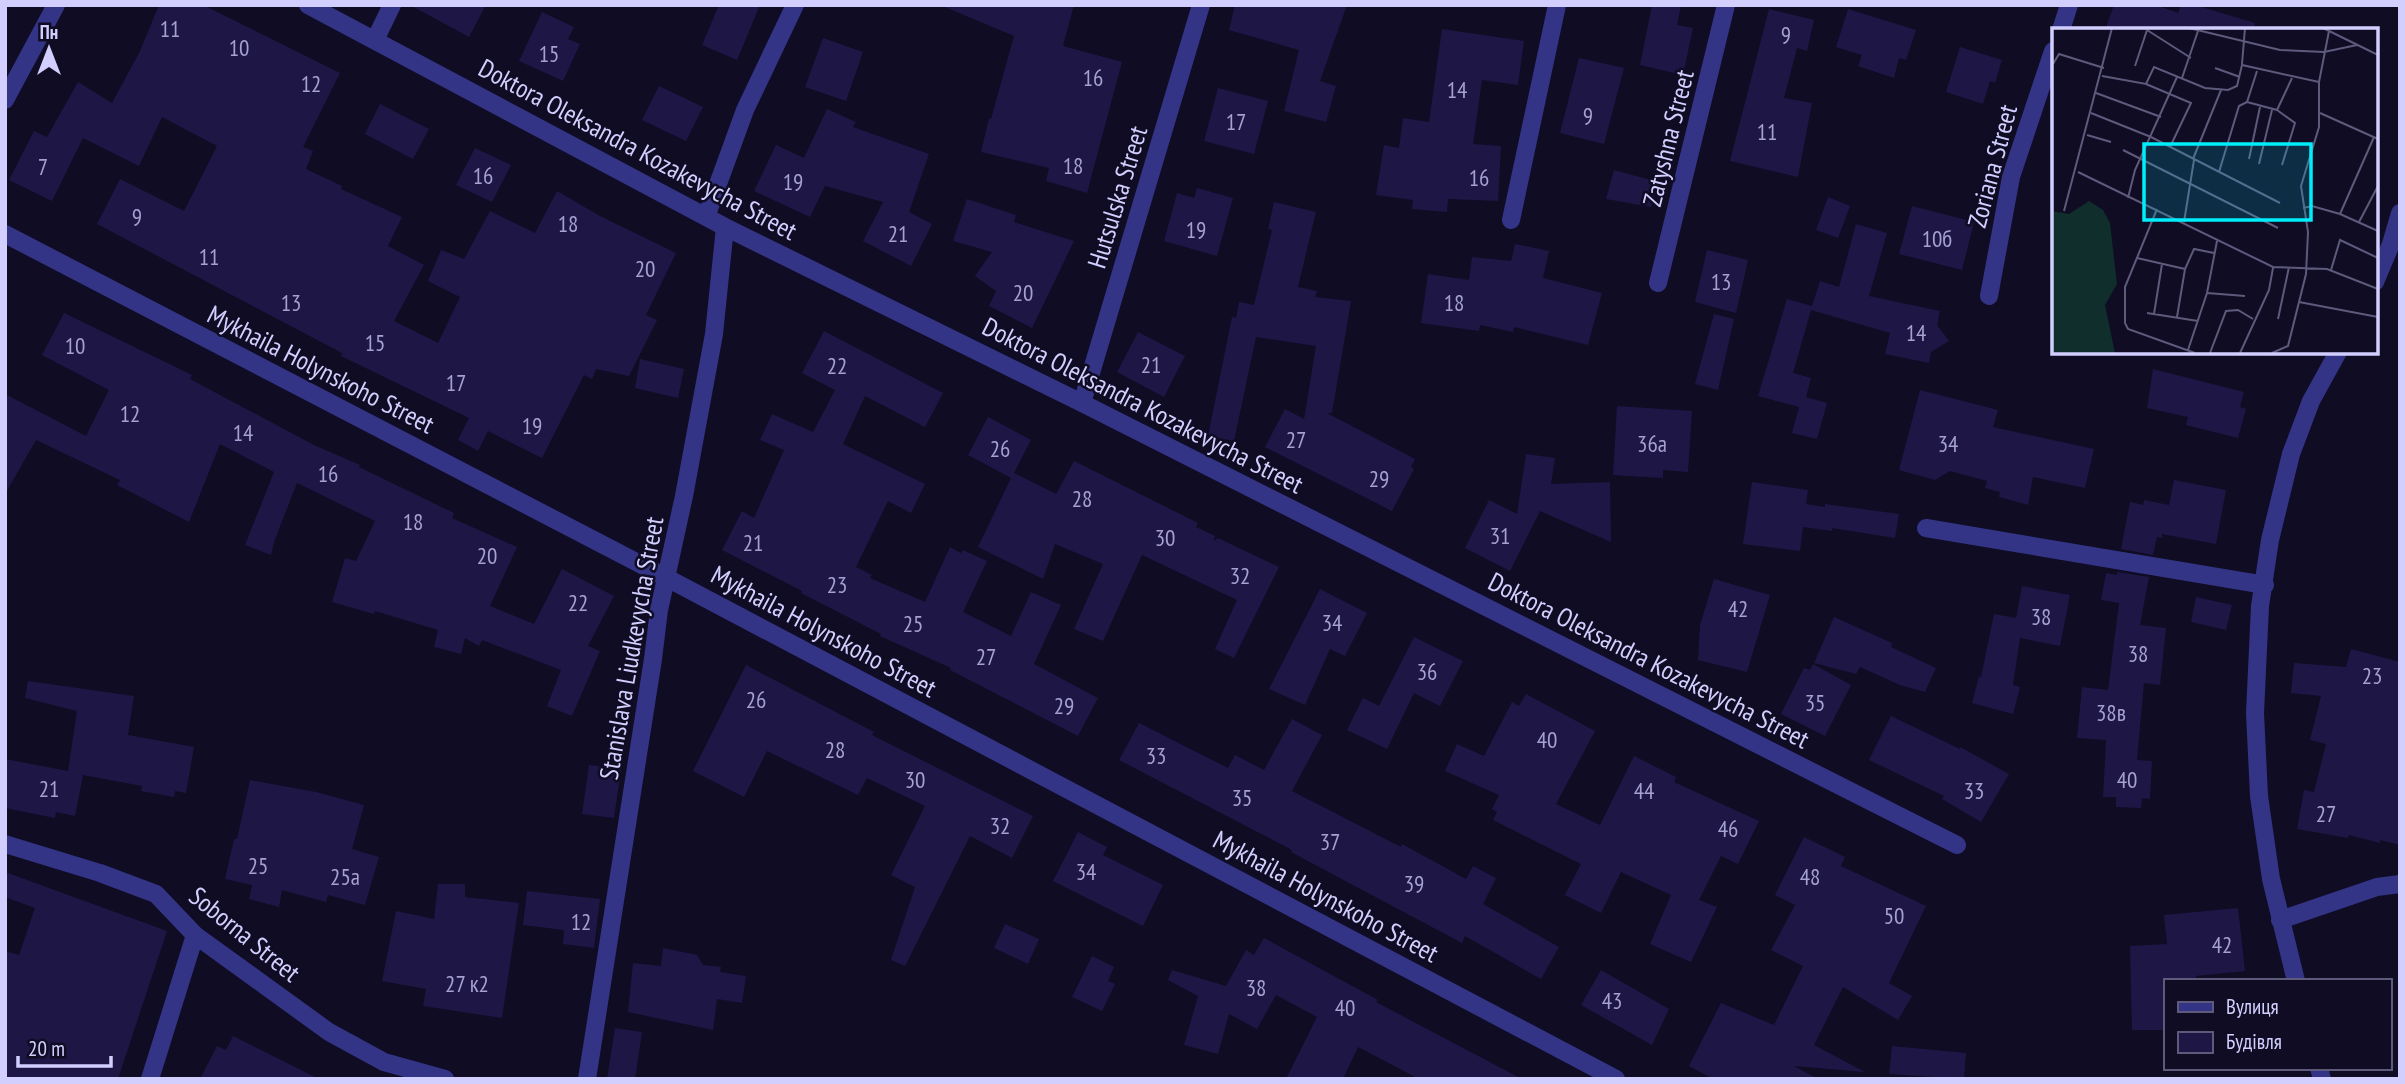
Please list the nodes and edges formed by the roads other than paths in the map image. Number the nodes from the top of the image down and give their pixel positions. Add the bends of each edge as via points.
1 (56, 5) edge
2 (308, 5) edge
3 (392, 5) edge
4 (795, 5) edge
5 (1201, 5) edge
6 (1557, 5) edge
7 (1726, 5) edge
8 (2069, 5) edge
9 (2062, 28) edge
10 (375, 40) junction
11 (2052, 54) edge
12 (5, 100) edge
13 (2400, 213) edge
14 (706, 217) junction
15 (1511, 220) dead end
16 (725, 227) junction
17 (5, 234) edge
18 (2377, 276) edge
19 (1658, 283) dead end
20 (1989, 296) dead end
21 (2337, 354) edge
22 (1082, 403) junction
23 (1926, 528) dead end
24 (667, 578) junction
25 (2265, 584) junction
26 (5, 844) edge
27 (1957, 845) dead end
28 (2400, 884) edge
29 (2280, 920) junction
30 (195, 935) junction
31 (2295, 979) edge
32 (150, 1079) edge
33 (445, 1079) edge
34 (587, 1079) edge
35 (1616, 1079) edge

1 - 12 street
2 - 10 street, Doktora Oleksandra Kozakevycha Street
3 - 10 street
4 - 14 street via 745,110
5 - 22 street, Hutsulska Street
6 - 15 street
7 - 19 street, Zatyshna Street
8 - 9 street
10 - 14 street, Doktora Oleksandra Kozakevycha Street
11 - 20 street, Zoriana Street via 2011,177
13 - 18 street
14 - 16 street, Doktora Oleksandra Kozakevycha Street
16 - 22 street, Doktora Oleksandra Kozakevycha Street
16 - 24 street, Stanislava Liudkevycha Street via 714,334
17 - 24 street, Mykhaila Holynskoho Street
21 - 25 street via 2311,401 2291,454 2270,540
22 - 27 street, Doktora Oleksandra Kozakevycha Street
23 - 25 street
24 - 34 street, Stanislava Liudkevycha Street
24 - 35 street, Mykhaila Holynskoho Street
25 - 29 street via 2255,731 2263,833
26 - 30 street, Soborna Street via 156,894
28 - 29 street via 2377,887
29 - 31 street
30 - 32 street
30 - 33 street, Soborna Street via 329,1032 384,1062

